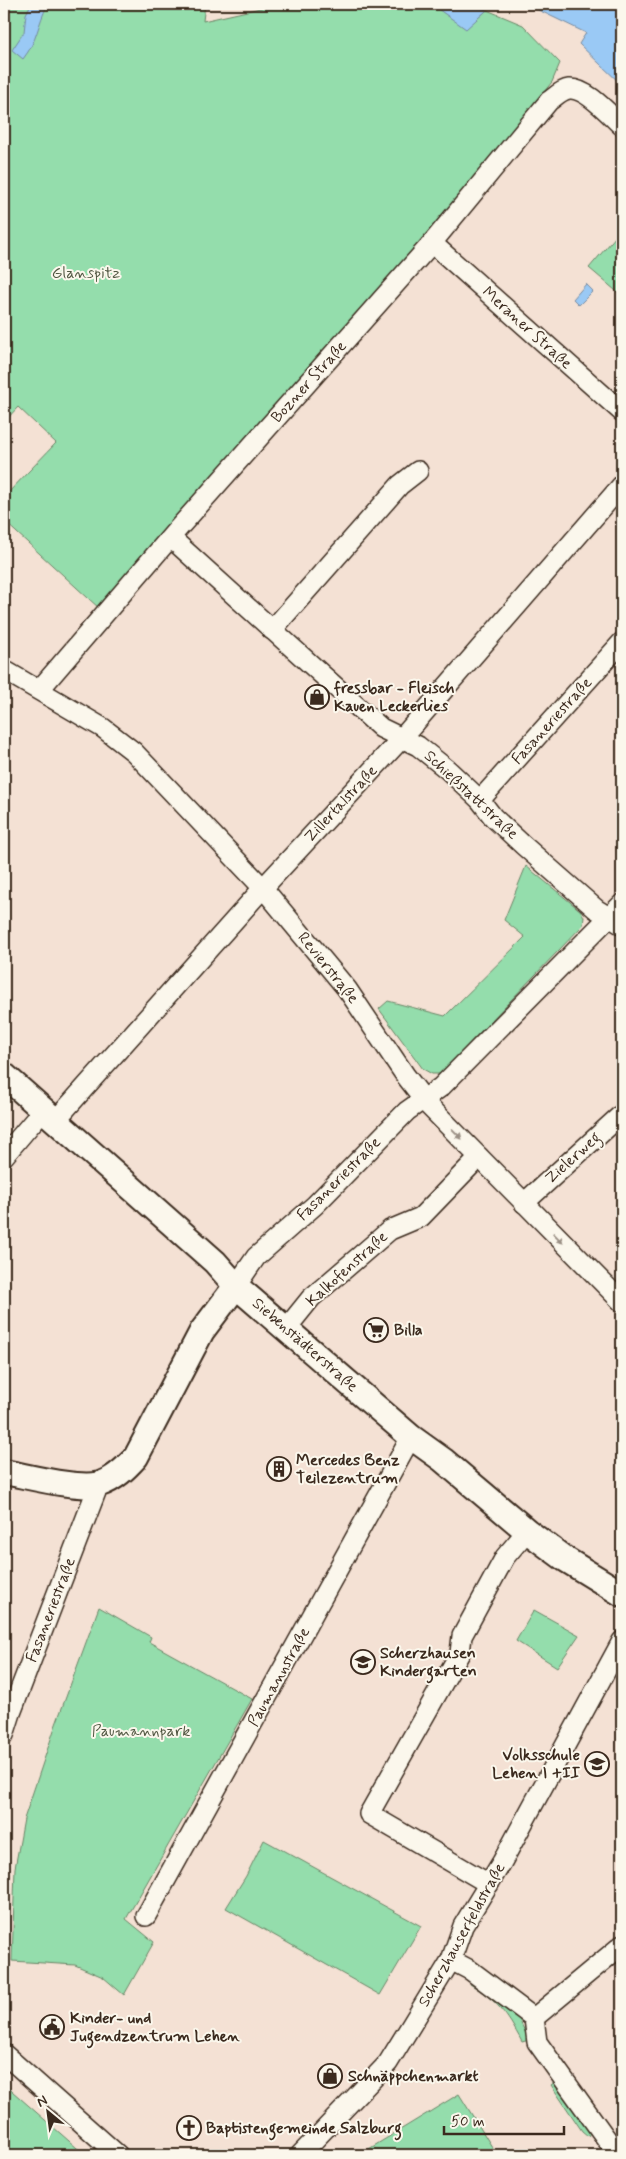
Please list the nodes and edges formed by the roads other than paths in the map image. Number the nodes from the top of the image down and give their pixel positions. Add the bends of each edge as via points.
1 (622, 126) edge
2 (432, 243) junction
3 (622, 412) edge
4 (418, 471) dead end
5 (622, 485) edge
6 (171, 538) junction
7 (272, 630) junction
8 (622, 642) edge
9 (4, 670) edge
10 (40, 690) junction
11 (401, 739) junction
12 (480, 800) junction
13 (263, 888) junction
14 (622, 904) edge
15 (615, 922) edge
16 (4, 1075) edge
17 (424, 1099) junction
18 (622, 1114) edge
19 (49, 1115) junction
20 (4, 1156) edge
21 (479, 1157) junction
22 (524, 1203) junction
23 (236, 1286) junction
24 (622, 1302) edge
25 (286, 1329) junction
26 (411, 1437) junction
27 (4, 1472) edge
28 (99, 1484) junction
29 (527, 1531) junction
30 (622, 1594) edge
31 (622, 1641) edge
32 (4, 1735) edge
33 (489, 1884) junction
34 (146, 1916) dead end
35 (622, 1945) edge
36 (451, 1960) junction
37 (534, 2018) junction
38 (4, 2054) edge
39 (118, 2155) edge
40 (300, 2155) edge
41 (618, 2155) edge

1 - 2 street, Bozner Straße via 584,92 570,89 561,92 549,101
2 - 3 street, Meraner Straße
2 - 6 street, Bozner Straße
4 - 7 street via 400,485
5 - 11 street, Zillertalstraße
6 - 7 street, Schießstattstraße
6 - 10 street, Bozner Straße
7 - 11 street, Schießstattstraße via 380,728
8 - 12 street, Fasaneriestraße
9 - 10 street, Revierstraße
10 - 13 street, Revierstraße via 121,740
11 - 12 street, Schießstattstraße via 418,746
11 - 13 street, Zillertalstraße
12 - 15 street, Schießstattstraße via 523,845
13 - 17 street, Revierstraße via 348,989
13 - 19 street, Zillertalstraße
14 - 15 street, Fasaneriestraße
15 - 17 street, Fasaneriestraße
16 - 19 street, Siebenstädterstraße
17 -> 21 street, Revierstraße
17 - 23 street, Fasaneriestraße via 406,1111 315,1205 256,1258
18 - 22 street, Zielerweg
19 - 20 street, Zillertalstraße
19 - 23 street, Siebenstädterstraße via 216,1262
21 - 22 street, Revierstraße
21 - 25 street, Kalkofenstraße via 421,1218 390,1230 306,1303
22 -> 24 street, Revierstraße
23 - 25 street, Siebenstädterstraße
23 - 28 street, Fasaneriestraße via 202,1331 136,1457 122,1472
25 - 26 street, Siebenstädterstraße
26 - 29 street, Siebenstädterstraße
26 - 34 street, Paumannstraße
27 - 28 street, Fasaneriestraße via 72,1485
28 - 32 street, Fasaneriestraße
29 - 30 street, Siebenstädterstraße
29 - 33 street via 505,1557 462,1636 460,1653 369,1814
31 - 33 street, Scherzhauserfeldstraße
33 - 36 street, Scherzhauserfeldstraße via 463,1926
35 - 37 street
36 - 37 street via 470,1970
36 - 40 street, Scherzhauserfeldstraße via 388,2063
37 - 41 street via 537,2042
38 - 39 street

